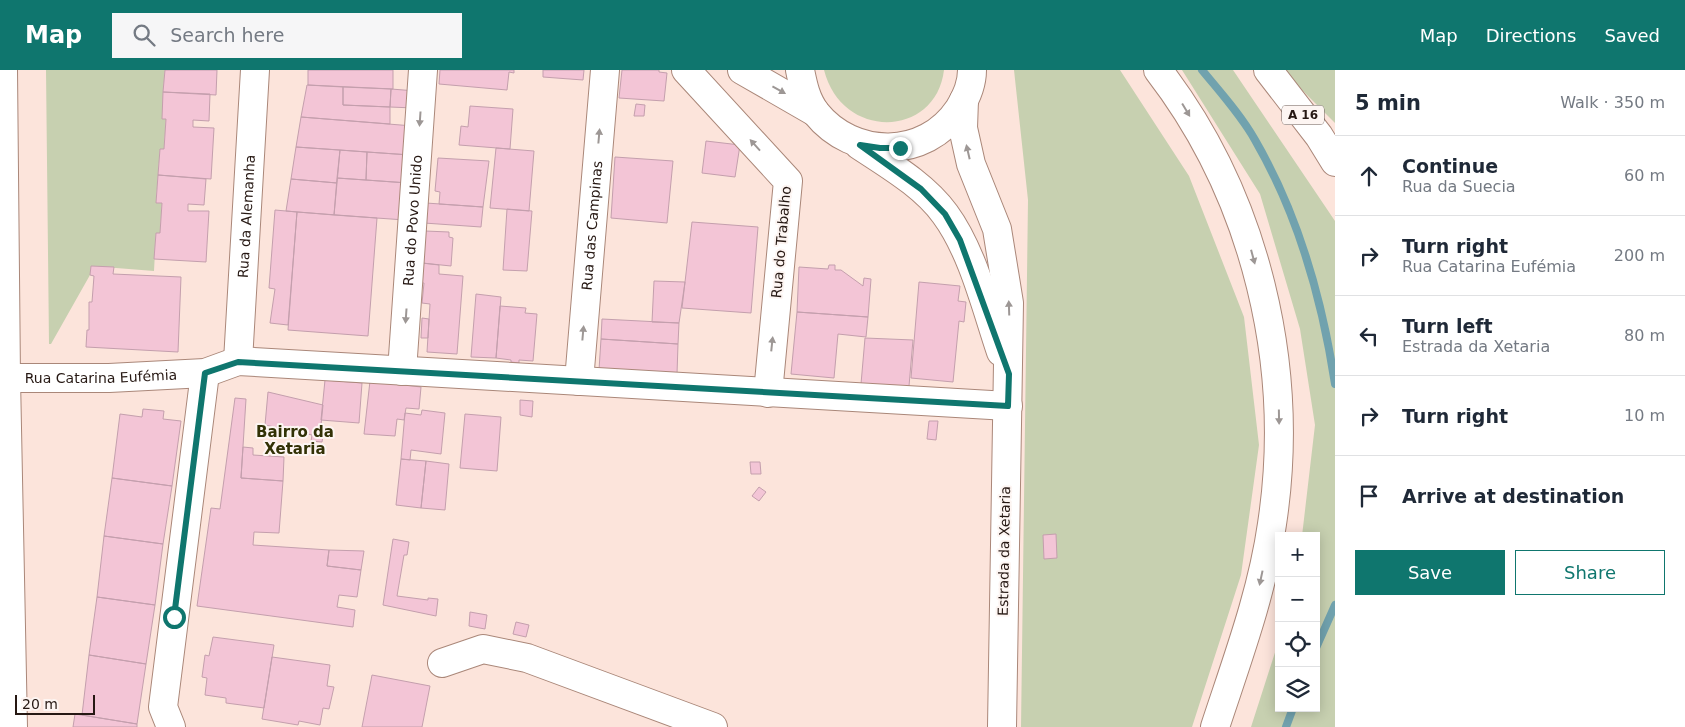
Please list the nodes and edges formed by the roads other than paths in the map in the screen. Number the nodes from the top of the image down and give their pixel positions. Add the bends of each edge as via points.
1 (3, 70) edge
2 (255, 70) edge
3 (423, 70) edge
4 (605, 70) edge
5 (686, 70) edge
6 (742, 70) edge
7 (800, 70) edge
8 (972, 70) edge
9 (1158, 70) edge
10 (1268, 70) edge
11 (964, 100) junction
12 (815, 112) junction
13 (860, 145) junction
14 (1335, 162) edge
15 (238, 362) junction
16 (402, 371) junction
17 (205, 373) junction
18 (1009, 374) junction
19 (3, 378) edge
20 (579, 382) junction
21 (768, 392) junction
22 (1008, 406) junction
23 (442, 663) dead end
24 (6, 676) edge
25 (13, 727) edge
26 (171, 727) edge
27 (714, 727) edge
28 (1002, 727) edge
29 (1214, 727) edge

1 - 19 main road
2 - 15 main road, Rua da Alemanha
3 -> 16 main road, Rua do Povo Unido
20 -> 4 main road, Rua das Campinas
21 -> 5 main road, Rua do Trabalho via 788,181
6 -> 12 main road
7 - 12 main road via 804,89
8 - 11 main road
9 -> 29 main road via 1205,141 1231,193 1250,246 1265,301 1279,413 1278,468 1269,541 1247,633
10 - 14 main road, A 16
11 - 13 main road via 948,122 920,142 900,148
18 -> 11 main road, Estrada da Xetaria via 1009,303 997,229 971,164 963,128
12 - 13 main road via 834,132
13 - 18 main road, Estrada da Xetaria via 921,189 945,214 976,279
15 - 16 main road, Rua Catarina Eufémia
15 - 17 main road, Rua Catarina Eufémia
16 - 20 main road, Rua Catarina Eufémia
17 - 19 main road, Rua Catarina Eufémia via 109,378
17 - 26 main road via 163,707
18 - 22 main road, Estrada da Xetaria
19 - 24 main road
20 - 21 main road, Rua Catarina Eufémia
21 - 22 main road, Rua Catarina Eufémia
22 - 28 main road, Estrada da Xetaria
23 - 27 main road via 483,649 527,658
24 - 25 main road

